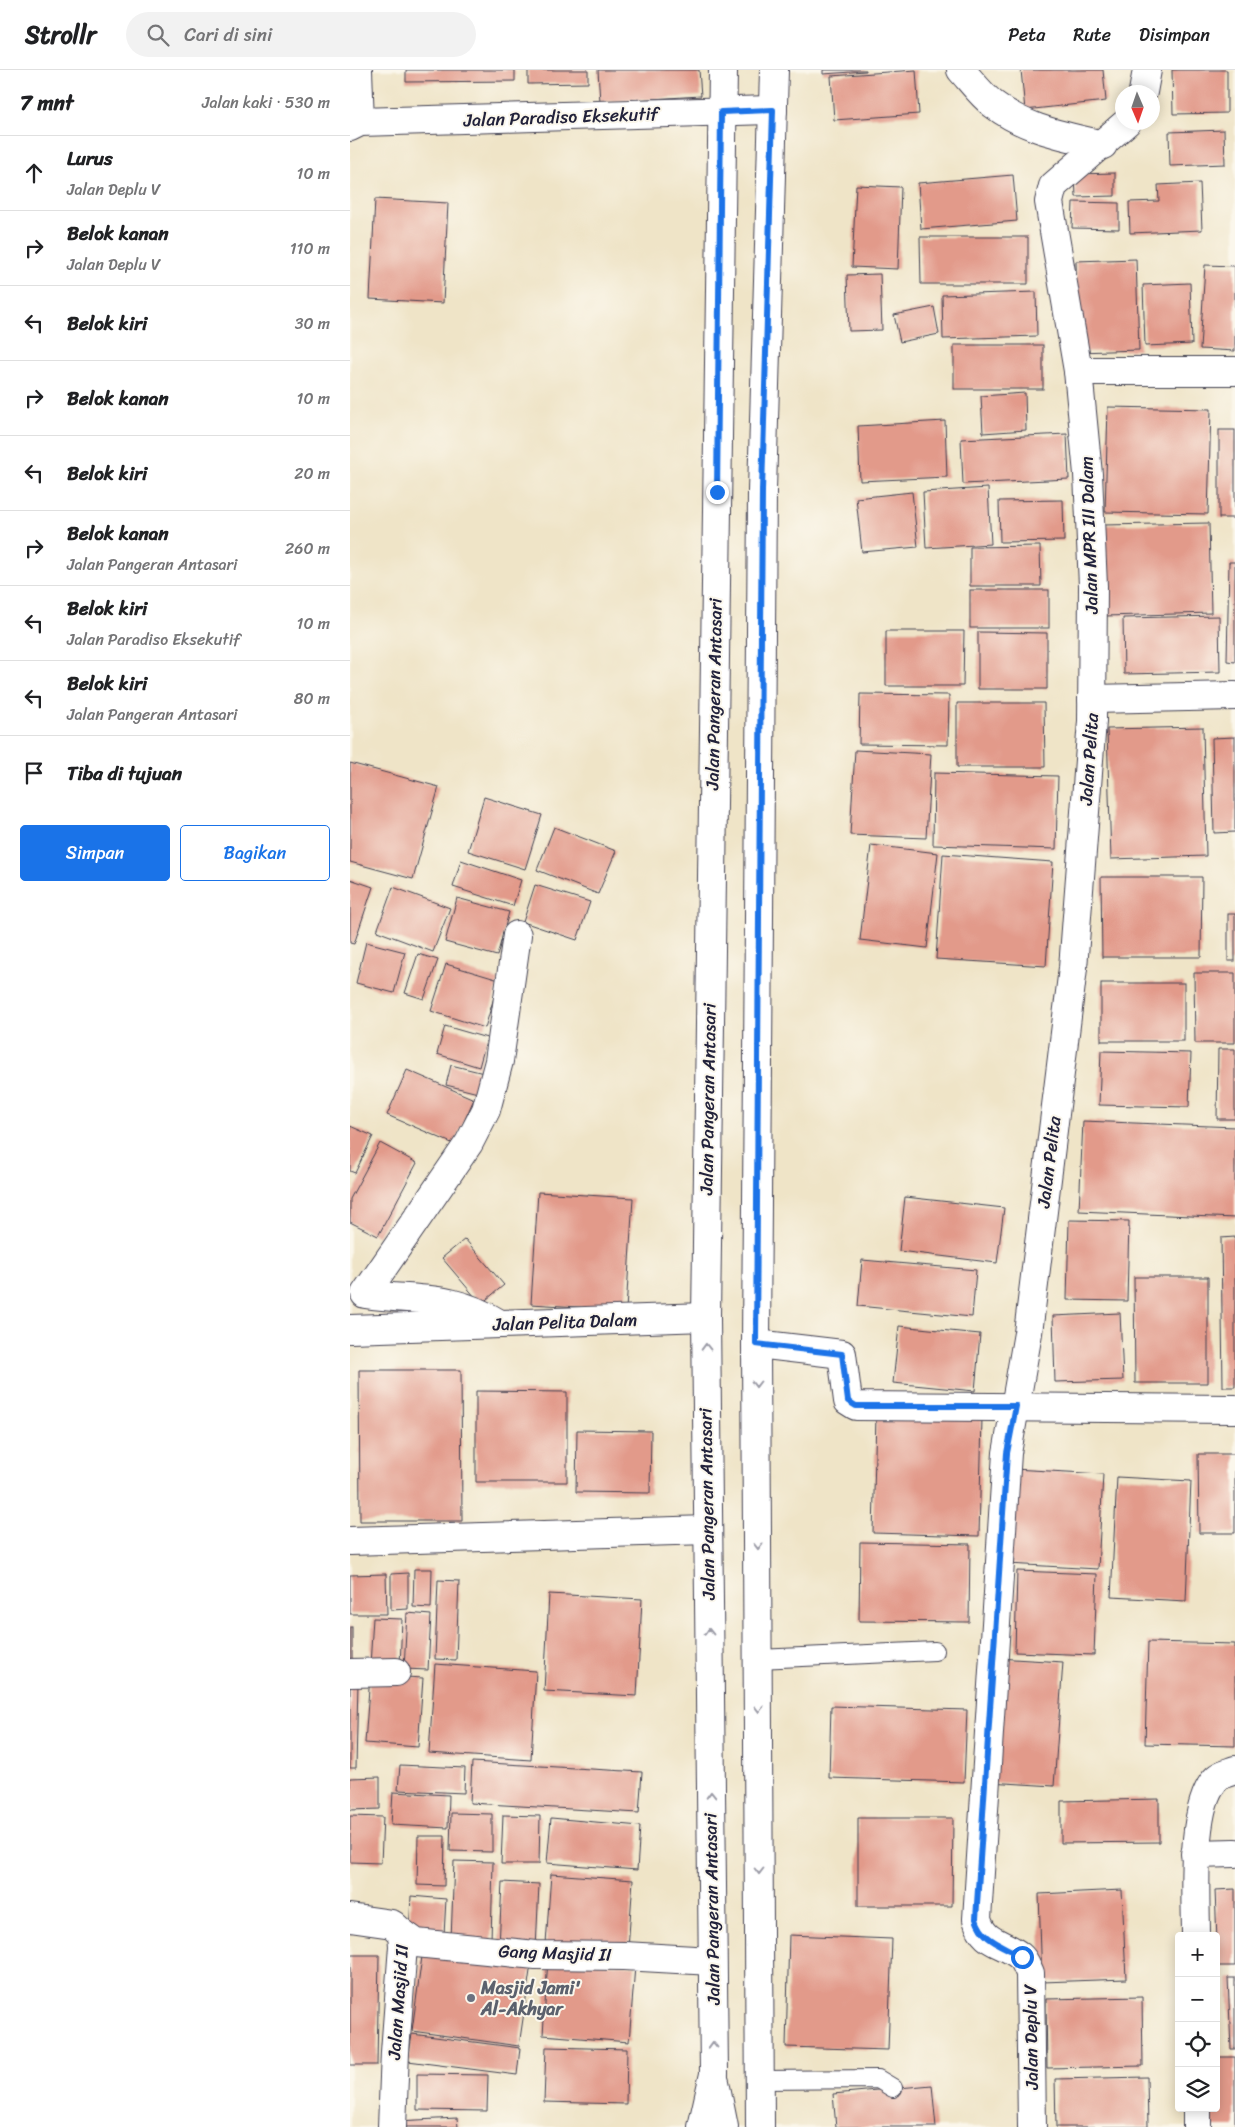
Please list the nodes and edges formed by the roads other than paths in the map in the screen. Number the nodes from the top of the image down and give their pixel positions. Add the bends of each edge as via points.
1 (358, 70) edge
2 (723, 70) edge
3 (774, 70) edge
4 (961, 70) edge
5 (1147, 70) edge
6 (1145, 85) edge
7 (773, 110) junction
8 (721, 112) junction
9 (355, 125) edge
10 (1119, 130) edge
11 (1103, 145) junction
12 (1078, 371) junction
13 (1235, 371) edge
14 (1235, 696) edge
15 (1092, 699) junction
16 (517, 934) dead end
17 (706, 1318) junction
18 (500, 1324) junction
19 (350, 1329) edge
20 (756, 1344) junction
21 (1016, 1406) junction
22 (1235, 1409) edge
23 (708, 1530) junction
24 (350, 1541) edge
25 (935, 1651) dead end
26 (758, 1659) junction
27 (396, 1672) dead end
28 (350, 1673) edge
29 (1235, 1770) edge
30 (1235, 1853) edge
31 (1195, 1854) junction
32 (350, 1918) edge
33 (1196, 1932) edge
34 (402, 1933) junction
35 (712, 1961) junction
36 (714, 2074) junction
37 (760, 2080) junction
38 (893, 2088) dead end
39 (1197, 2112) edge
40 (392, 2127) edge
41 (702, 2127) edge
42 (724, 2127) edge
43 (760, 2127) edge
44 (1032, 2127) edge
45 (1197, 2127) edge

1 - 9 street
2 - 8 street, Jalan Pangeran Antasari
3 - 7 street
4 - 11 street via 991,102 1014,118 1036,129
5 - 6 street
7 - 8 street, Jalan Paradiso Eksekutif
7 - 20 street via 762,491
8 - 9 street, Jalan Paradiso Eksekutif
8 - 17 street, Jalan Pangeran Antasari
10 - 11 street, Jalan MPR III Dalam
11 - 12 street, Jalan MPR III Dalam via 1053,186 1050,202
12 - 13 street
12 - 15 street, Jalan MPR III Dalam via 1092,527
14 - 15 street
15 - 21 street, Jalan Pelita via 1073,968 1028,1334
16 - 18 street via 499,1061 486,1110 469,1143 366,1294 441,1299 483,1314
17 - 18 street, Jalan Pelita Dalam
23 -> 17 street, Jalan Pangeran Antasari
18 - 19 street, Jalan Pelita Dalam
20 - 21 street via 842,1354 848,1401 856,1406
20 -> 26 street
21 - 22 street
21 - 44 street, Jalan Deplu V via 1007,1453 976,1919 986,1938 1022,1957 1030,1973
23 - 24 street
35 -> 23 street, Jalan Pangeran Antasari
25 - 26 lane
26 -> 37 street
27 - 28 street
29 - 31 street via 1218,1777 1207,1793
30 - 31 street
31 - 33 street
32 - 34 street, Jalan Masjid II via 392,1924
34 - 35 street, Gang Masjid II via 416,1943 536,1955
34 - 40 street, Jalan Masjid II via 404,1946 394,2052
36 -> 35 street, Jalan Pangeran Antasari
36 - 41 street, Jalan Pangeran Antasari
36 - 42 street
37 - 38 lane via 878,2079
37 - 43 street
39 - 45 street

